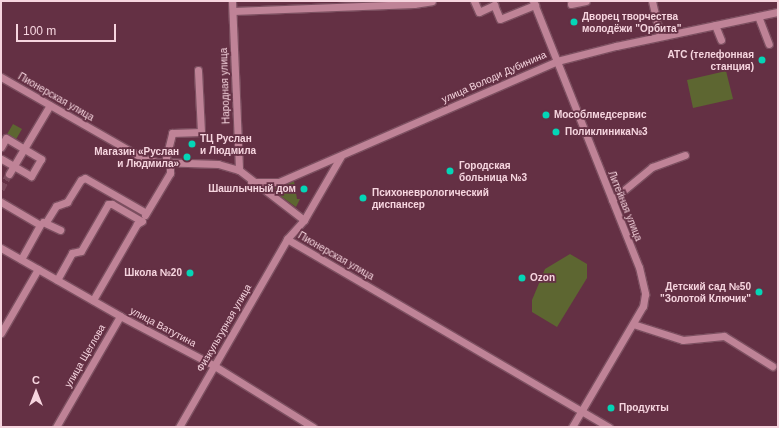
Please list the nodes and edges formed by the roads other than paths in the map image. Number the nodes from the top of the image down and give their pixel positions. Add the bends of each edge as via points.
1 (232, 1) edge
2 (431, 1) edge
3 (474, 1) edge
4 (586, 1) edge
5 (652, 1) edge
6 (534, 3) edge
7 (571, 4) dead end
8 (233, 11) junction
9 (778, 12) edge
10 (758, 16) junction
11 (715, 25) junction
12 (660, 36) junction
13 (721, 40) dead end
14 (769, 44) dead end
15 (557, 61) junction
16 (198, 70) dead end
17 (1, 78) edge
18 (50, 105) junction
19 (1, 146) edge
20 (24, 149) junction
21 (685, 155) dead end
22 (342, 156) junction
23 (1, 159) edge
24 (167, 163) junction
25 (14, 167) junction
26 (238, 170) junction
27 (10, 174) tunnel mouth
28 (251, 182) junction
29 (612, 200) junction
30 (1, 202) edge
31 (146, 213) junction
32 (304, 220) junction
33 (142, 221) junction
34 (43, 224) junction
35 (60, 230) dead end
36 (287, 239) junction
37 (1, 248) edge
38 (21, 259) junction
39 (38, 269) junction
40 (57, 280) junction
41 (93, 300) junction
42 (120, 316) junction
43 (633, 324) junction
44 (1, 333) edge
45 (213, 366) junction
46 (772, 366) dead end
47 (582, 411) junction
48 (311, 426) edge
49 (56, 427) edge
50 (178, 427) edge
51 (572, 427) edge
52 (609, 427) edge

1 - 8 street, Народная улица
2 - 8 street
3 - 6 street via 479,12 494,6 500,19
4 - 7 street
5 - 12 street
6 - 15 street, Литейная улица
8 - 26 street, Народная улица
9 - 10 street, улица Володи Дубинина
10 - 11 street, улица Володи Дубинина
10 - 14 street
11 - 12 street, улица Володи Дубинина
11 - 13 street
12 - 15 street, улица Володи Дубинина
15 - 22 street, улица Володи Дубинина
15 - 29 street, Литейная улица
16 - 24 street via 201,132 172,133
17 - 18 street, Пионерская улица
18 - 20 street
18 - 24 street, Пионерская улица via 144,159
19 - 20 street via 6,138
20 - 25 street
20 - 25 street via 41,159 31,176
21 - 29 street via 652,168
22 - 28 street, улица Володи Дубинина via 279,182
22 - 32 street
23 - 25 street
24 - 26 street, Пионерская улица via 218,164
24 - 31 street via 170,173
25 - 27 street
26 - 28 street, Пионерская улица
28 - 32 street, Пионерская улица
29 - 43 street, Литейная улица via 643,282 643,306
30 - 34 street
31 - 33 street
31 - 34 street via 85,178 67,202 54,208
32 - 36 street, Пионерская улица
33 - 40 street via 108,204 81,251 72,253
33 - 41 street via 137,224
34 - 35 street
34 - 38 street
36 - 45 street, Физкультурная улица
36 - 47 street, Пионерская улица
37 - 38 street, улица Ватутина
38 - 39 street, улица Ватутина
39 - 40 street, улица Ватутина
39 - 44 street
40 - 41 street, улица Ватутина
41 - 42 street, улица Ватутина
42 - 45 street, улица Ватутина
42 - 49 street, улица Щеглова
43 - 46 street via 683,340 724,336
43 - 47 street, Литейная улица
45 - 48 street, улица Ватутина
45 - 50 street, Физкультурная улица
47 - 51 street, Литейная улица
47 - 52 street, Пионерская улица

